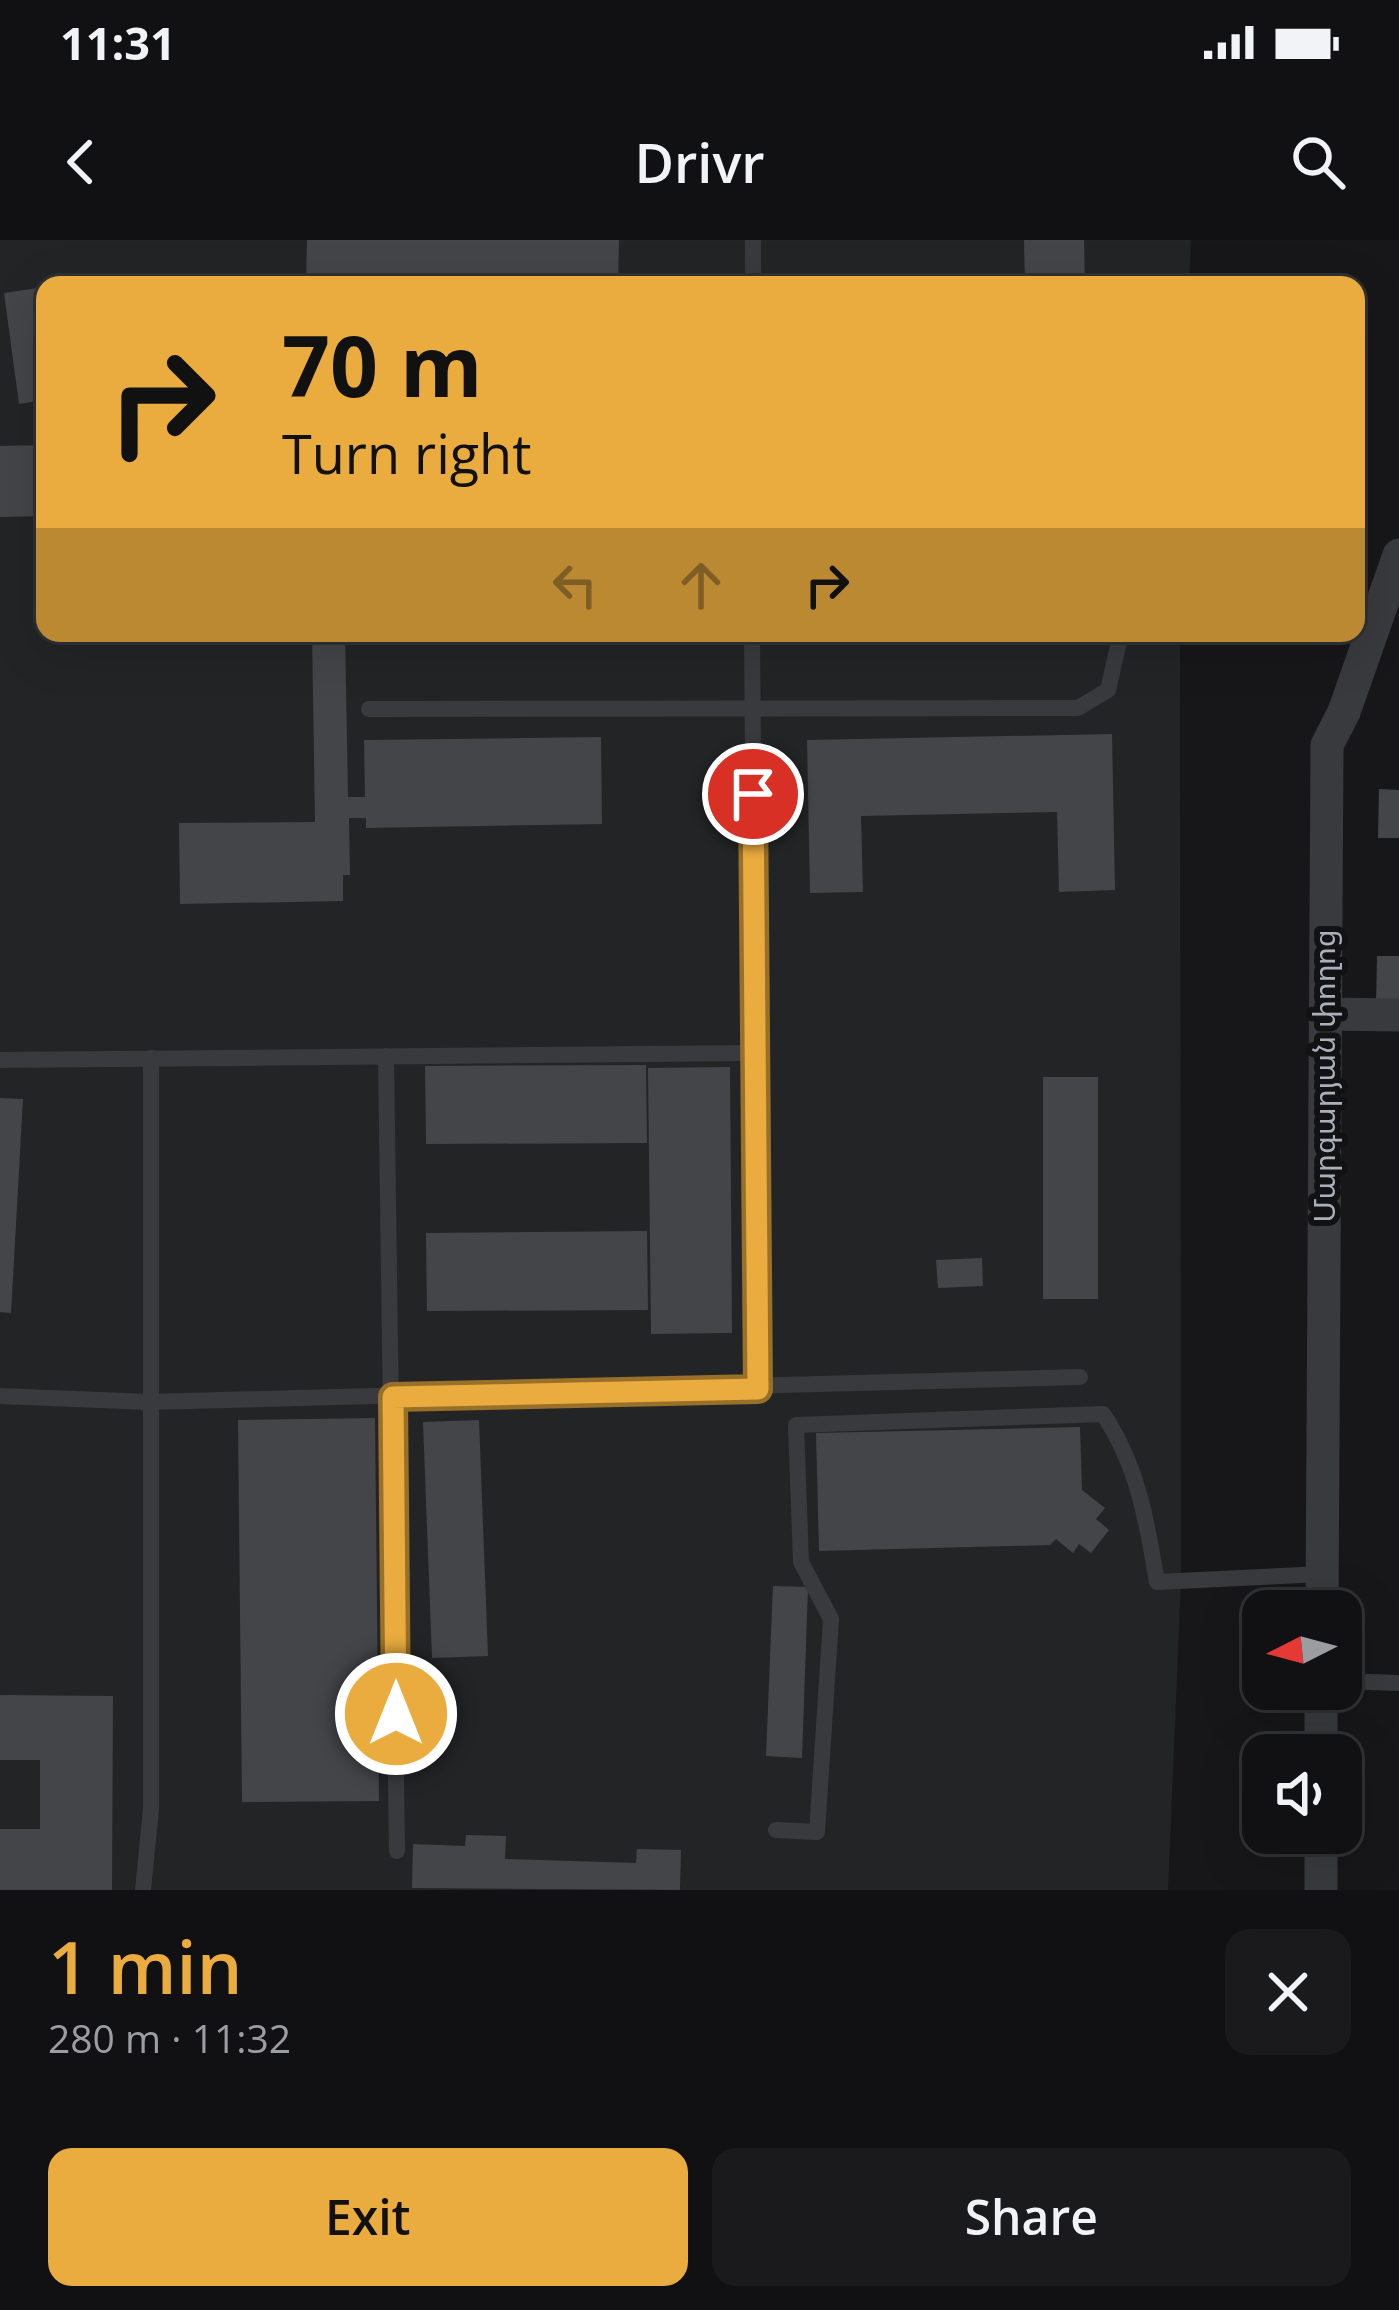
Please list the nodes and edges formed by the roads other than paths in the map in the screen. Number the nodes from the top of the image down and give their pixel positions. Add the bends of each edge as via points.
1 (753, 240) edge
2 (753, 276) edge
3 (1399, 555) edge
4 (1365, 630) edge
5 (752, 642) edge
6 (1119, 642) edge
7 (1361, 642) edge
8 (752, 708) junction
9 (368, 709) dead end
10 (1325, 1013) junction
11 (1399, 1015) edge
12 (756, 1053) junction
13 (386, 1056) junction
14 (151, 1058) junction
15 (0, 1060) edge
16 (1081, 1377) dead end
17 (758, 1389) junction
18 (0, 1396) edge
19 (393, 1397) junction
20 (149, 1402) junction
21 (1322, 1574) junction
22 (1322, 1590) edge
23 (1362, 1682) edge
24 (1399, 1683) edge
25 (776, 1830) dead end
26 (397, 1851) dead end
27 (1321, 1854) edge
28 (142, 1890) edge
29 (1321, 1890) edge

1 - 2 lane
3 - 4 street, Մարգարյան փողոց
5 - 8 lane
6 - 8 lane via 1108,690 1078,708
7 - 10 street, Մարգարյան փողոց via 1327,745
8 - 9 lane
8 - 12 lane
10 - 11 street
10 - 21 street, Մարգարյան փողոց
12 - 13 lane
12 - 17 lane
13 - 14 lane
13 - 19 lane
14 - 15 lane
14 - 20 lane
16 - 17 lane
17 - 19 lane
18 - 20 lane
19 - 20 lane
19 - 26 lane
20 - 28 lane via 151,1809
21 - 22 street, Մարգարյան փողոց
21 - 25 lane via 1157,1582 1142,1497 1103,1414 796,1425 801,1562 831,1619 817,1832
23 - 24 lane
27 - 29 street

